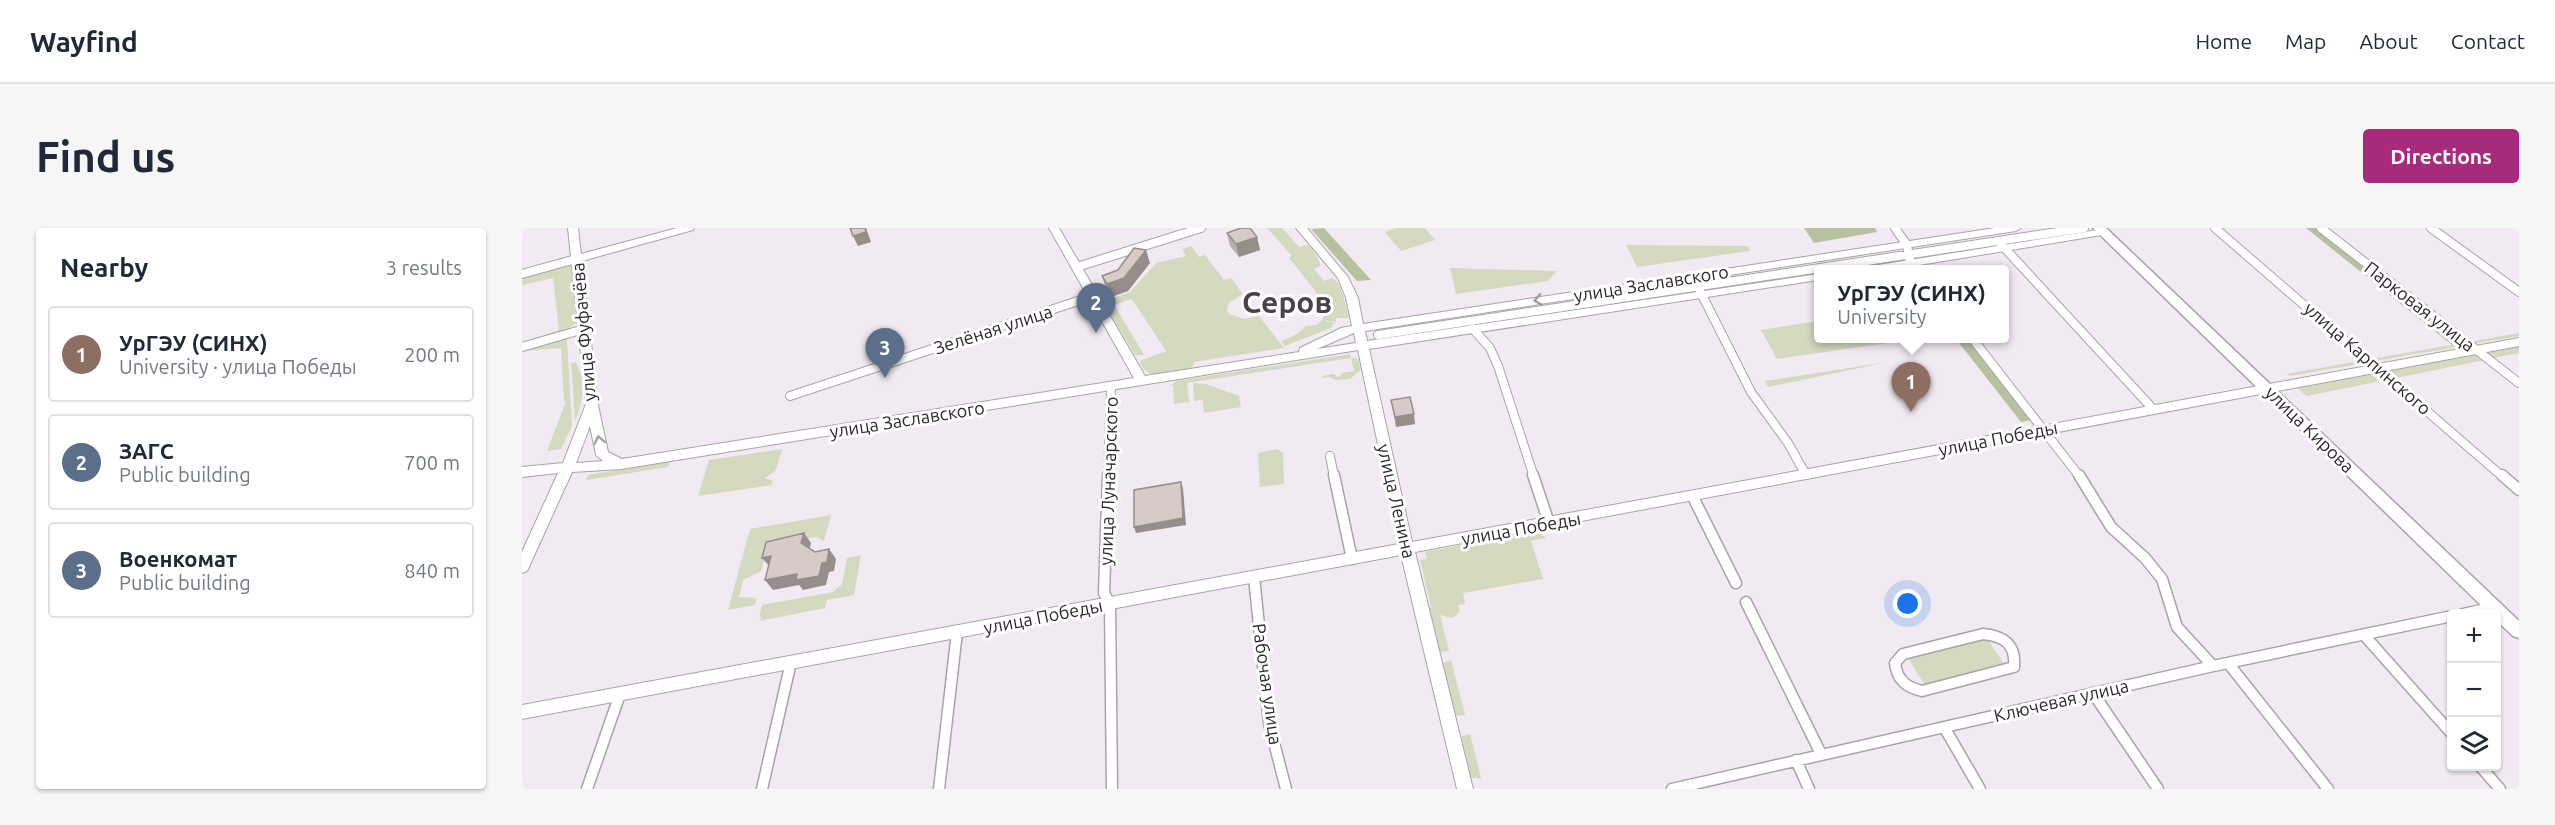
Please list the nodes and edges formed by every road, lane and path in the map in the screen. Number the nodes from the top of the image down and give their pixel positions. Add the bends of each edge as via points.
1 (573, 228) edge
2 (690, 228) edge
3 (1054, 228) edge
4 (1201, 228) edge
5 (1301, 228) edge
6 (1895, 228) edge
7 (2016, 228) edge
8 (2084, 228) edge
9 (2215, 228) edge
10 (2321, 228) edge
11 (2431, 228) edge
12 (2101, 230) edge
13 (1989, 232) junction
14 (2000, 244) junction
15 (1911, 257) edge
16 (576, 259) junction
17 (1852, 265) edge
18 (1883, 265) edge
19 (1077, 267) junction
20 (1814, 270) edge
21 (522, 274) edge
22 (1814, 277) edge
23 (1697, 286) junction
24 (2519, 292) edge
25 (1094, 296) junction
26 (584, 329) junction
27 (1359, 329) junction
28 (1473, 329) junction
29 (1378, 335) dead end
30 (2519, 342) edge
31 (1975, 343) edge
32 (1362, 346) junction
33 (522, 347) edge
34 (2475, 349) junction
35 (1291, 358) junction
36 (2378, 367) junction
37 (1142, 382) junction
38 (2519, 383) edge
39 (1111, 387) junction
40 (2267, 388) junction
41 (790, 396) dead end
42 (592, 404) junction
43 (2153, 409) junction
44 (2045, 429) junction
45 (1330, 456) dead end
46 (621, 464) junction
47 (568, 467) junction
48 (522, 472) edge
49 (1806, 475) junction
50 (2519, 490) edge
51 (1693, 496) junction
52 (1549, 523) junction
53 (1407, 549) junction
54 (1352, 559) junction
55 (522, 567) edge
56 (1254, 577) junction
57 (1736, 583) dead end
58 (1746, 602) dead end
59 (1110, 603) junction
60 (2494, 607) junction
61 (2485, 609) edge
62 (2447, 617) edge
63 (2519, 631) edge
64 (957, 632) junction
65 (2364, 635) junction
66 (791, 662) junction
67 (2228, 663) junction
68 (2213, 666) junction
69 (1927, 689) joint
70 (2093, 693) junction
71 (620, 694) junction
72 (522, 712) edge
73 (1944, 727) junction
74 (2447, 729) edge
75 (1821, 754) junction
76 (1796, 760) junction
77 (2484, 771) edge
78 (587, 789) edge
79 (762, 789) edge
80 (939, 789) edge
81 (1112, 789) edge
82 (1286, 789) edge
83 (1465, 789) edge
84 (1672, 789) edge
85 (1809, 789) edge
86 (1980, 789) edge
87 (2158, 789) edge
88 (2328, 789) edge
89 (2500, 789) edge

1 - 16 street, улица Фуфачёва
2 - 16 street
3 - 19 street, улица Луначарского
4 - 19 street
5 - 27 street, улица Ленина via 1343,277
6 - 15 street
7 - 13 street, улица Заславского
8 - 14 street, улица Заславского
9 - 36 street, улица Карпинского
10 - 34 street, Парковая улица
11 - 24 street
12 - 14 street, улица Заславского
12 - 40 main road, улица Кирова
13 - 14 street
13 - 15 street, улица Заславского
14 - 15 street, улица Заславского
14 - 43 street
15 - 17 street, улица Заславского
15 - 18 street, улица Заславского
16 - 21 street
16 - 26 street, улица Фуфачёва
19 - 25 street, улица Луначарского
20 - 23 street, улица Заславского
22 - 23 street, улица Заславского
23 -> 27 street, улица Заславского
23 - 28 street, улица Заславского
23 - 29 street, улица Заславского
23 - 49 street via 1751,392
25 - 37 street, улица Луначарского
25 - 41 street, Зелёная улица
26 - 33 street
26 - 42 street, улица Фуфачёва
27 - 32 street, улица Ленина
27 - 35 street, улица Заславского via 1345,331
28 - 32 street, улица Заславского
28 - 52 street via 1490,348 1498,366
30 - 34 street, улица Победы
31 - 44 street
32 - 35 street, улица Заславского
32 - 53 street, улица Ленина
34 - 36 street, улица Победы
34 - 38 street, Парковая улица
35 - 37 street, улица Заславского
36 - 40 street, улица Победы
36 - 50 street, улица Карпинского
37 - 39 street, улица Заславского
39 - 46 street, улица Заславского
39 - 59 street, улица Луначарского via 1104,593
40 - 43 street, улица Победы
40 - 60 main road, улица Кирова
46 -> 42 street via 602,455
42 - 47 street, улица Фуфачёва
43 - 44 street, улица Победы
44 - 49 street, улица Победы
44 - 68 street via 2111,526 2162,579 2177,627
45 - 54 street
46 - 47 street, улица Заславского
47 - 48 street, улица Заславского
47 - 55 street, улица Фуфачёва
49 - 51 street, улица Победы
51 - 52 street, улица Победы
51 - 57 street
52 - 53 street, улица Победы
53 - 54 street, улица Победы
53 - 83 street, улица Ленина
54 - 56 street, улица Победы
56 - 59 street, улица Победы
56 - 82 street, Рабочая улица via 1269,723
58 - 75 street
59 - 64 street, улица Победы
59 - 81 street, улица Луначарского
60 - 61 street
60 - 63 main road, улица Кирова
62 - 65 street, Ключевая улица
64 - 66 street, улица Победы
64 - 80 street
65 - 67 street, Ключевая улица
65 - 74 street
66 - 71 street, улица Победы
66 - 79 street
67 - 68 street, Ключевая улица
67 - 88 street
68 - 70 street, Ключевая улица
69 - 69 street via 1916,690 1902,682 1895,668 1898,657 1983,634 2000,637 2015,654 2014,667 2008,670
70 - 73 street, Ключевая улица
70 - 87 street
71 - 72 street, улица Победы
71 - 78 street
73 - 75 street, Ключевая улица
73 - 86 street
75 - 76 street, Ключевая улица
76 - 84 street, Ключевая улица
76 - 85 street
77 - 89 street

